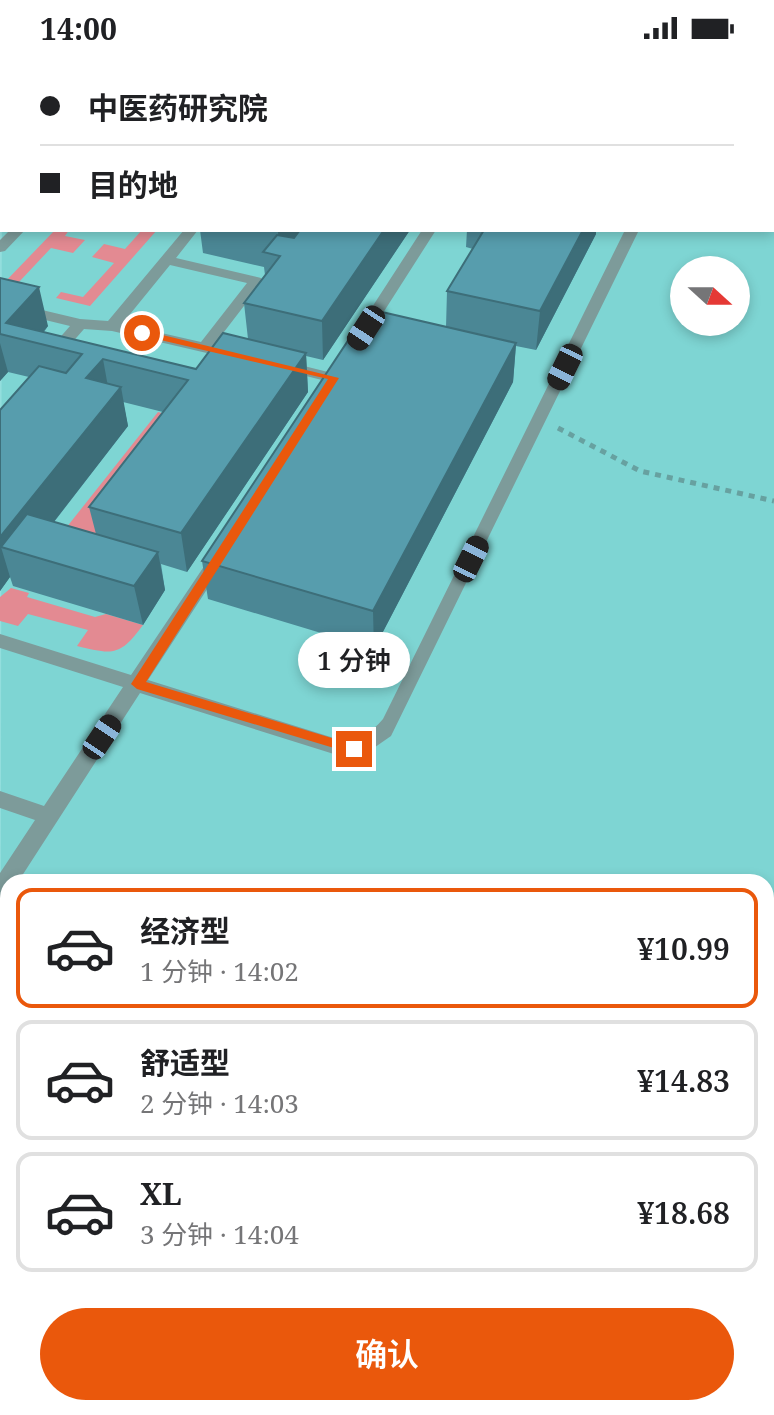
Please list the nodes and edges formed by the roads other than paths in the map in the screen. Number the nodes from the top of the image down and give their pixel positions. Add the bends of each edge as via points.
1 (16, 232) edge
2 (189, 232) edge
3 (428, 232) edge
4 (631, 232) edge
5 (0, 248) edge
6 (166, 260) junction
7 (0, 304) edge
8 (80, 324) junction
9 (112, 326) junction
10 (204, 348) junction
11 (40, 370) edge
12 (232, 538) edge
13 (0, 641) edge
14 (137, 684) junction
15 (0, 799) edge
16 (49, 816) junction
17 (11, 874) edge

1 - 5 lane
2 - 6 lane
3 - 10 lane via 339,371
4 - 14 lane via 390,724 369,745 337,747
6 - 9 lane
6 - 10 lane via 256,281
7 - 8 lane
8 - 9 lane
8 - 11 lane
9 - 10 lane
12 - 14 lane
13 - 14 lane
14 - 16 lane
15 - 16 lane
16 - 17 lane

